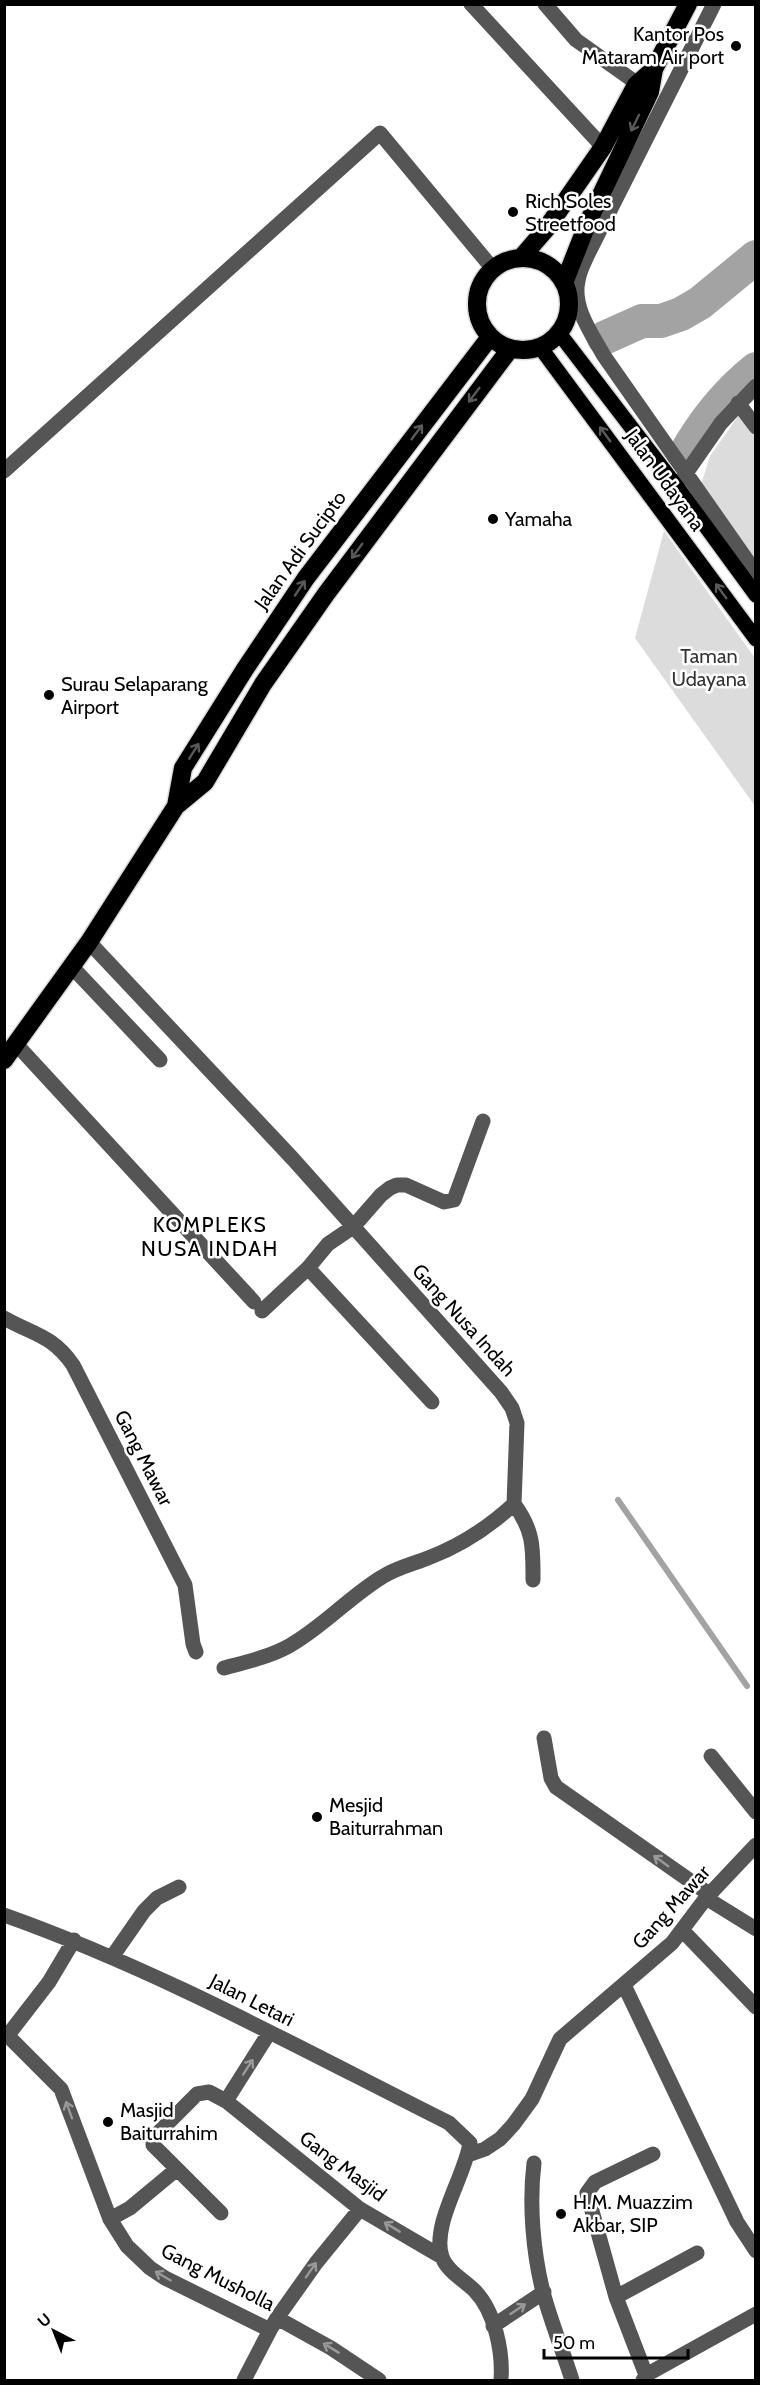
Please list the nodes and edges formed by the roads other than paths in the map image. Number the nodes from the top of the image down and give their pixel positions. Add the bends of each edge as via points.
1 (471, 4) edge
2 (545, 4) edge
3 (688, 4) edge
4 (714, 4) edge
5 (643, 89) junction
6 (603, 147) junction
7 (521, 258) junction
8 (493, 269) junction
9 (564, 283) junction
10 (559, 333) junction
11 (490, 337) junction
12 (540, 347) junction
13 (510, 349) junction
14 (756, 386) edge
15 (738, 403) junction
16 (756, 427) edge
17 (4, 471) edge
18 (686, 473) junction
19 (677, 487) junction
20 (756, 573) edge
21 (756, 595) edge
22 (756, 639) edge
23 (176, 806) junction
24 (89, 942) junction
25 (72, 967) junction
26 (25, 1053) junction
27 (4, 1060) edge
28 (160, 1060) dead end
29 (483, 1121) dead end
30 (353, 1227) junction
31 (308, 1268) junction
32 (4, 1318) edge
33 (432, 1402) dead end
34 (514, 1504) junction
35 (533, 1580) dead end
36 (196, 1652) dead end
37 (224, 1668) dead end
38 (544, 1738) dead end
39 (711, 1756) dead end
40 (756, 1812) edge
41 (756, 1845) edge
42 (178, 1887) dead end
43 (707, 1896) junction
44 (4, 1915) edge
45 (756, 1929) edge
46 (682, 1930) junction
47 (74, 1940) junction
48 (112, 1957) junction
49 (624, 1986) junction
50 (756, 2007) edge
51 (269, 2033) junction
52 (6, 2034) edge
53 (226, 2101) junction
54 (469, 2149) junction
55 (653, 2154) dead end
56 (534, 2163) dead end
57 (177, 2169) junction
58 (360, 2209) junction
59 (221, 2213) dead end
60 (110, 2219) junction
61 (756, 2251) edge
62 (697, 2253) dead end
63 (442, 2257) junction
64 (544, 2292) junction
65 (616, 2297) junction
66 (756, 2314) edge
67 (274, 2324) junction
68 (493, 2326) junction
69 (645, 2378) edge
70 (244, 2380) edge
71 (379, 2380) edge
72 (501, 2380) edge
73 (572, 2380) edge

1 - 6 street
2 - 5 street via 576,40
3 - 5 highway
4 - 18 street via 577,282 578,303 588,328
5 - 6 highway
5 -> 9 highway
6 - 7 highway
7 - 8 highway
7 - 9 highway via 544,262
8 - 11 highway via 483,280 476,302 478,317
8 - 17 street via 380,134
9 - 10 highway via 568,312
10 - 12 highway
10 - 19 main road, Jalan Udayana
11 - 13 highway
23 -> 11 highway, Jalan Adi Sucipto via 183,768 245,669 313,569
12 - 13 highway
22 -> 12 main road, Jalan Udayana
13 -> 23 highway, Jalan Adi Sucipto via 326,594 263,684 205,782
14 - 15 street
15 - 16 street
15 - 18 street
18 - 19 street
18 - 20 street
19 - 21 main road, Jalan Udayana
23 - 24 highway, Jalan Adi Sucipto
24 - 25 highway, Jalan Adi Sucipto
24 - 30 street, Gang Nusa Indah
25 - 26 highway, Jalan Adi Sucipto
25 - 28 street
26 - 27 highway, Jalan Adi Sucipto
26 - 31 street via 258,1307
29 - 30 street via 454,1200 444,1202 406,1185 397,1185 381,1195
30 - 31 street via 328,1244
30 - 34 street, Gang Nusa Indah via 512,1408 517,1423
31 - 33 street
32 - 36 street, Gang Mawar via 53,1342 73,1365 185,1585
34 - 35 street via 531,1535
34 - 37 street via 483,1529 449,1548 384,1575 288,1647
43 -> 38 street via 556,1787
39 - 40 street
41 - 43 street, Gang Mawar
42 - 48 street via 157,1898 144,1911
43 - 45 street
43 - 46 street, Gang Mawar
44 - 47 street, Jalan Letari
46 - 49 street, Gang Mawar
46 - 50 street
47 - 48 street, Jalan Letari
47 - 52 street via 49,1982
48 - 51 street, Jalan Letari
49 - 54 street, Gang Mawar via 560,2038 532,2099 513,2126 485,2149
49 - 61 street via 738,2222
53 -> 51 street
51 - 54 street, Jalan Letari via 449,2123
60 -> 52 street, Gang Musholla via 61,2089
53 - 57 street, Gang Masjid via 209,2092 197,2094 155,2134 153,2145
53 - 58 street, Gang Masjid
54 - 63 street via 444,2220
55 - 65 street via 595,2182 587,2193
56 - 64 street via 534,2239
57 - 59 street
57 - 60 street via 130,2208
63 -> 58 street, Gang Masjid
67 -> 58 street
67 -> 60 street, Gang Musholla via 165,2278 127,2246
62 - 65 street
63 - 68 street, Gang Masjid via 482,2299
68 -> 64 street
64 - 73 street
65 - 69 street
66 - 69 street
67 - 70 street
71 -> 67 street, Gang Musholla via 331,2348
68 - 72 street, Gang Masjid

